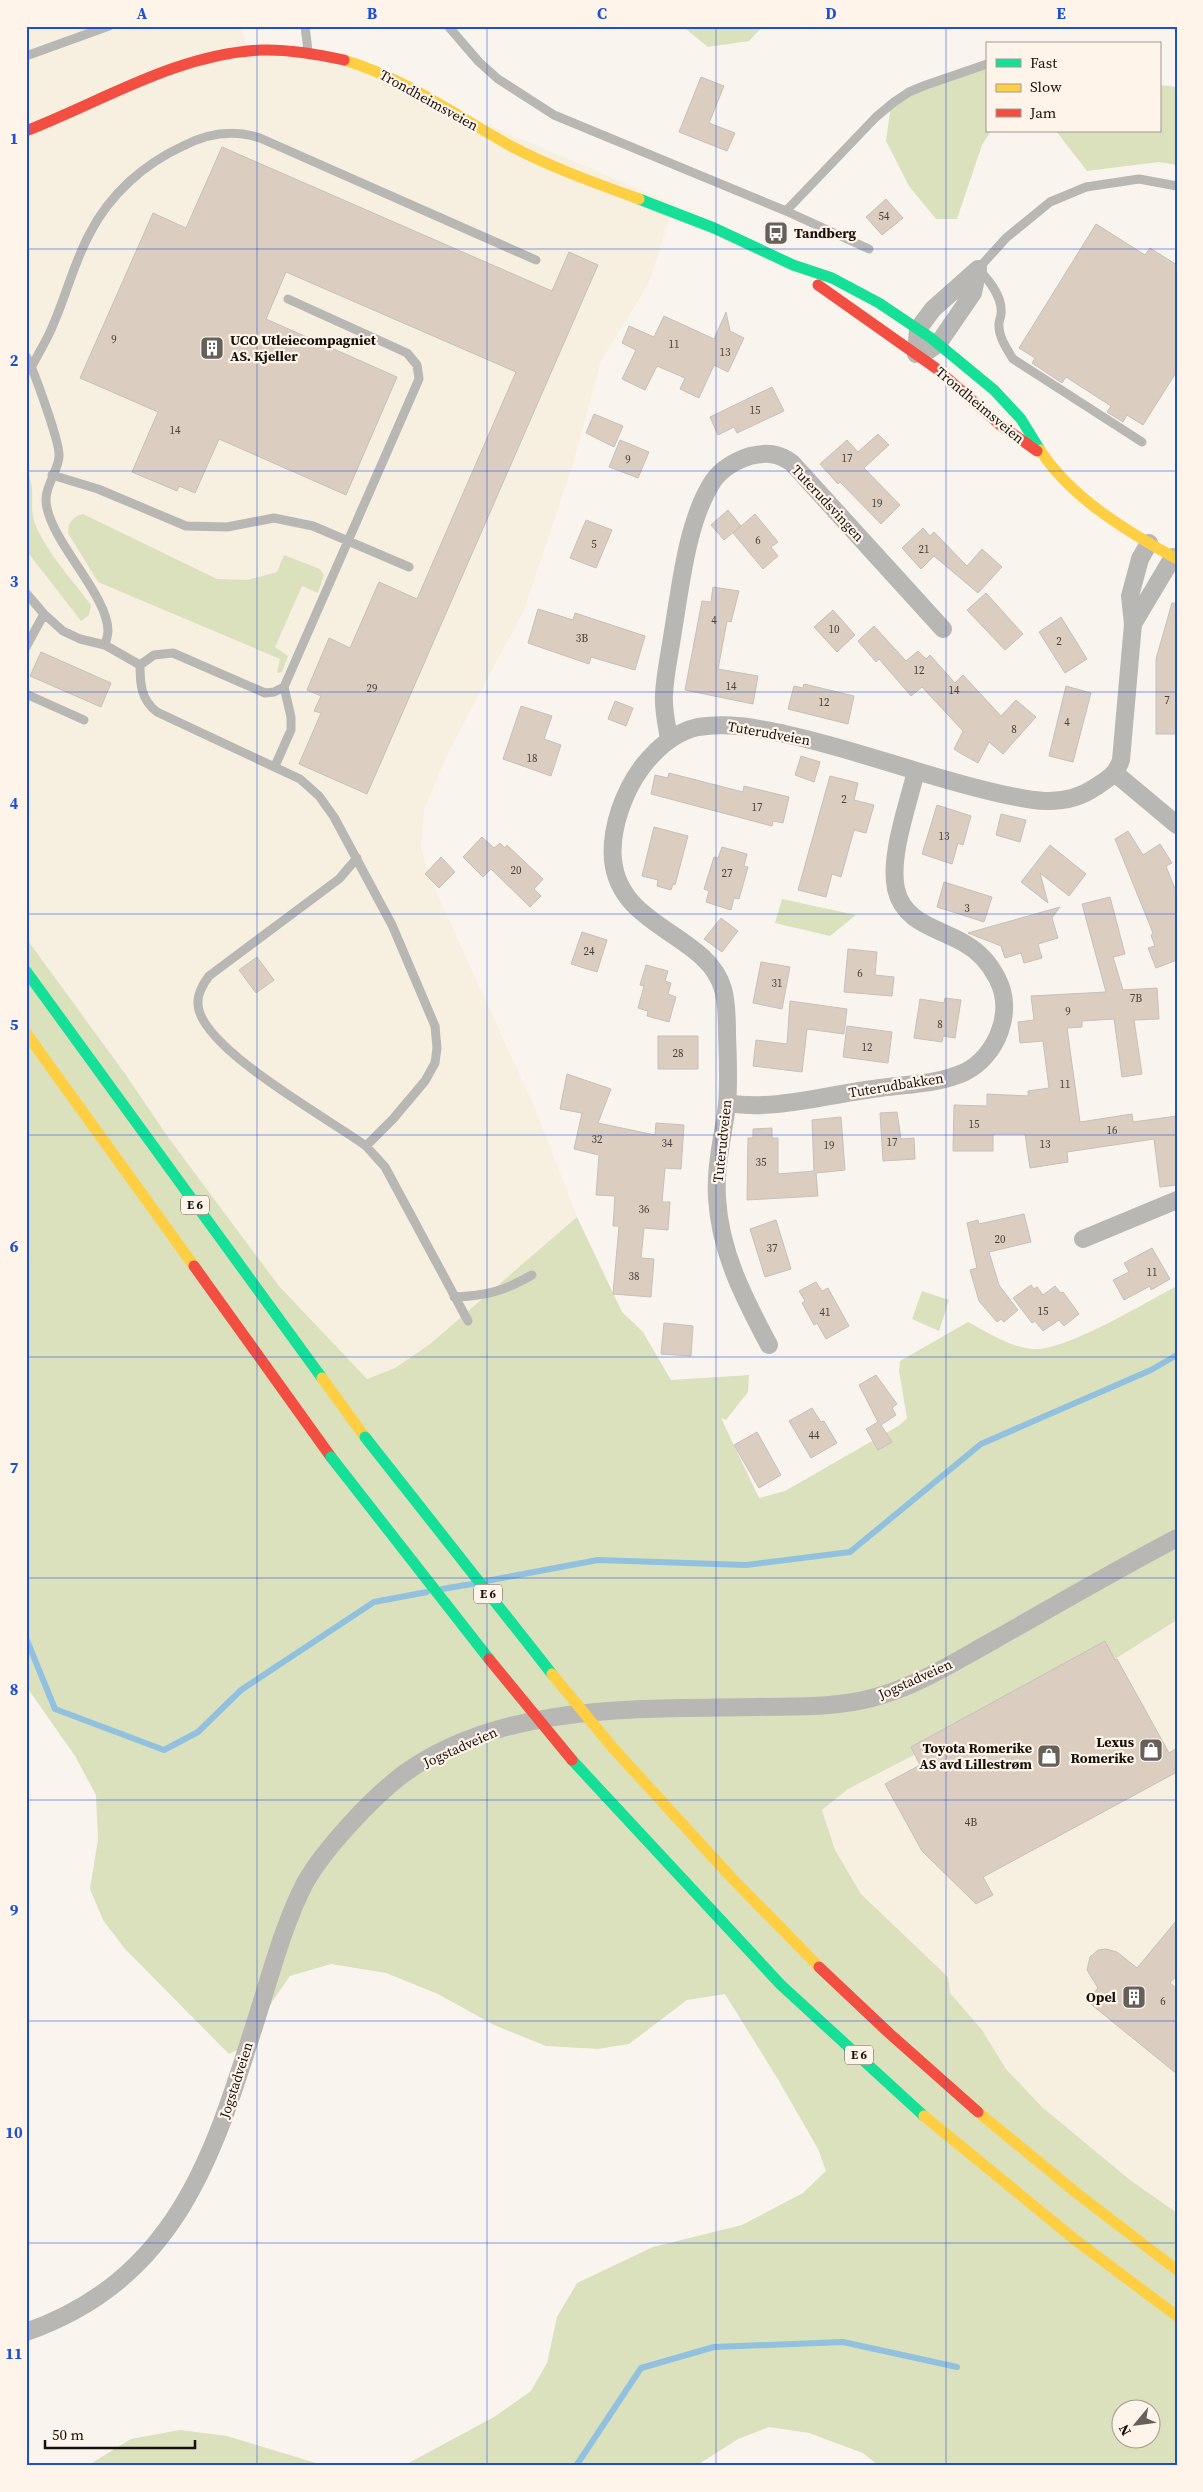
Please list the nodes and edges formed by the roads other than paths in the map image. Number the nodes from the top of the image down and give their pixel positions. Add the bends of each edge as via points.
1 (109, 26) edge
2 (305, 26) edge
3 (448, 26) edge
4 (308, 52) junction
5 (26, 56) edge
6 (986, 64) edge
7 (26, 131) edge
8 (1177, 186) edge
9 (786, 211) junction
10 (869, 249) dead end
11 (536, 260) dead end
12 (790, 264) junction
13 (978, 269) junction
14 (288, 299) dead end
15 (918, 329) junction
16 (938, 344) junction
17 (916, 354) junction
18 (26, 356) edge
19 (32, 366) junction
20 (1142, 442) dead end
21 (1045, 456) junction
22 (52, 475) junction
23 (348, 539) junction
24 (1149, 543) junction
25 (1175, 558) edge
26 (409, 567) dead end
27 (26, 593) edge
28 (44, 614) junction
29 (1133, 624) junction
30 (943, 629) dead end
31 (105, 646) junction
32 (26, 647) edge
33 (140, 666) junction
34 (284, 687) junction
35 (26, 694) edge
36 (84, 720) dead end
37 (669, 740) junction
38 (275, 766) junction
39 (916, 771) junction
40 (1116, 774) junction
41 (1177, 825) edge
42 (357, 858) junction
43 (26, 971) edge
44 (26, 1033) edge
45 (727, 1103) junction
46 (366, 1146) junction
47 (1177, 1200) edge
48 (1083, 1239) dead end
49 (532, 1275) dead end
50 (454, 1298) junction
51 (468, 1321) dead end
52 (769, 1345) dead end
53 (1177, 1538) edge
54 (1177, 2270) edge
55 (1177, 2316) edge
56 (26, 2332) edge

1 - 5 lane
2 - 4 lane
3 - 9 lane via 498,79 554,115
4 - 7 main road, Trondheimsveien via 260,50 201,60
4 - 12 main road, Trondheimsveien via 350,60 396,78 537,159 595,184 702,222
6 - 9 lane via 909,92 894,102 876,116
8 - 13 lane, Trondheimsveien via 1139,179 1086,187 1050,202 1006,238
9 - 10 lane
11 - 19 lane via 260,138 249,134 220,133 176,149 122,188 89,234 50,332
12 - 15 main road, Trondheimsveien via 833,278
12 - 17 main road, Trondheimsveien
13 - 15 street, Trondheimsveien via 933,309
13 - 16 street, Trondheimsveien via 973,293
13 - 20 lane via 1000,301 1002,313 998,325 1013,359
14 - 23 lane via 407,353 420,371
15 - 16 main road, Trondheimsveien
15 - 17 street
16 - 17 street, Trondheimsveien
16 - 21 main road, Trondheimsveien via 1013,410
17 - 21 main road, Trondheimsveien via 957,385 999,424
18 - 19 lane
19 - 22 lane via 59,457
21 - 24 main road, Trondheimsveien via 1095,505
22 - 23 lane via 98,489 186,526 227,527 274,518 312,526
22 - 31 lane via 46,508 58,535 104,612 108,632
23 - 26 lane
23 - 34 lane
24 - 25 main road, Trondheimsveien
24 - 29 street via 1140,559 1130,596
25 - 29 street
27 - 28 lane
28 - 31 lane via 63,631
28 - 32 lane
29 - 40 street via 1121,760
30 - 37 street, Tuterudsvingen via 792,463 772,453 744,458 725,467 714,480 705,495 691,539 664,696
31 - 33 lane
33 - 34 lane via 154,655 173,652 265,693
33 - 38 lane via 142,691 151,707
34 - 38 lane via 291,730
35 - 36 lane
37 - 39 street, Tuterudveien via 695,728 746,726 809,739
37 - 45 street, Tuterudveien via 633,778 615,829 613,862 620,886 629,900 707,960 718,975 726,1004
38 - 42 lane via 300,779 319,796
39 - 40 street, Tuterudveien via 1021,799 1050,802 1072,799
39 - 45 street, Tuterudbakken via 899,842 894,873 896,890 914,918 964,943 983,957 997,976 1003,1015 999,1036 990,1052 965,1072 939,1081 780,1103
40 - 41 street
42 - 46 lane via 392,925 423,996 435,1026 437,1048 435,1063 425,1081
42 - 46 lane via 339,879 209,976 202,986 198,1005 216,1039 248,1066
43 - 54 main road, E 6, bridge via 365,1436 613,1748 801,1949 948,2086 1105,2217
44 - 55 main road, E 6, bridge via 331,1457 572,1760 788,1991 930,2120 1078,2242
45 - 52 street, Tuterudveien via 717,1175 722,1229 728,1259
46 - 50 lane via 385,1167
47 - 48 street
49 - 50 lane via 506,1290
50 - 51 lane
53 - 56 street, Jogstadveien via 955,1662 874,1698 835,1705 636,1709 564,1715 507,1726 428,1759 402,1775 369,1804 307,1880 286,1925 224,2118 205,2167 180,2211 146,2257 102,2295 58,2321

